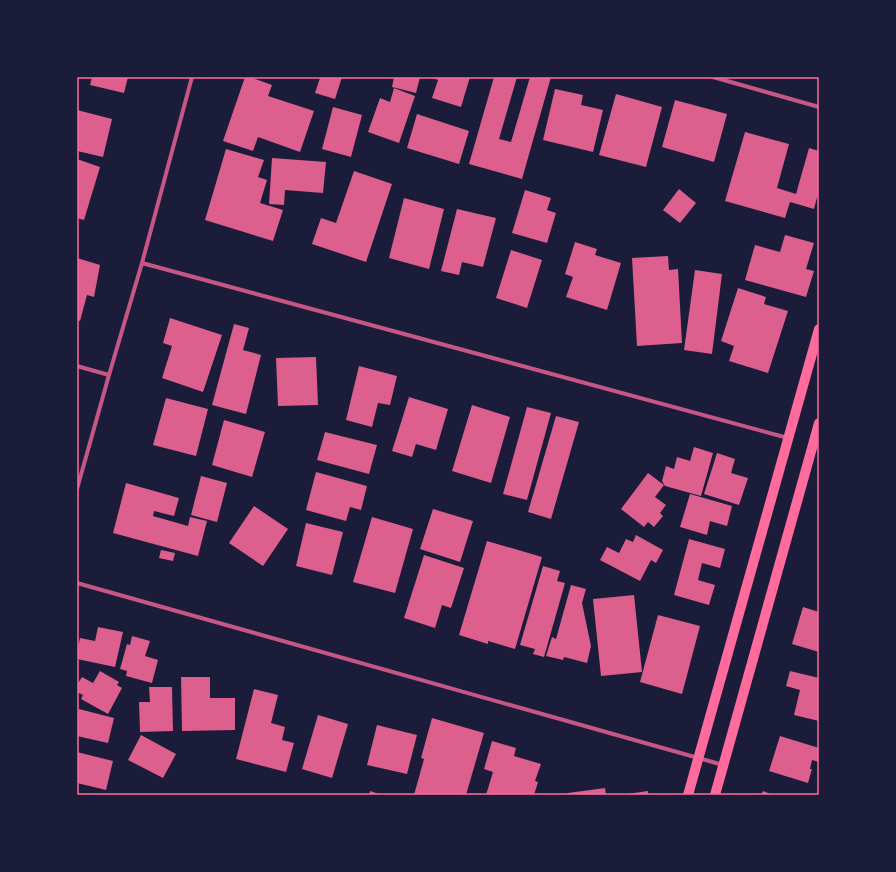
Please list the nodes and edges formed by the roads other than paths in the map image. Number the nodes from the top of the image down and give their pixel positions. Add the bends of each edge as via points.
1 (192, 77) edge
2 (713, 77) edge
3 (819, 107) edge
4 (142, 263) junction
5 (819, 328) edge
6 (77, 366) edge
7 (109, 375) junction
8 (819, 423) edge
9 (818, 434) edge
10 (788, 438) junction
11 (77, 490) edge
12 (77, 583) edge
13 (698, 758) junction
14 (723, 765) junction
15 (688, 795) edge
16 (715, 795) edge

1 - 4 street
2 - 3 street
4 - 7 street
4 - 10 street
5 - 10 main road
6 - 7 street
7 - 11 street
8 - 9 main road
9 - 14 main road
10 - 13 main road
12 - 13 street
13 - 14 street
13 - 15 main road
14 - 16 main road

